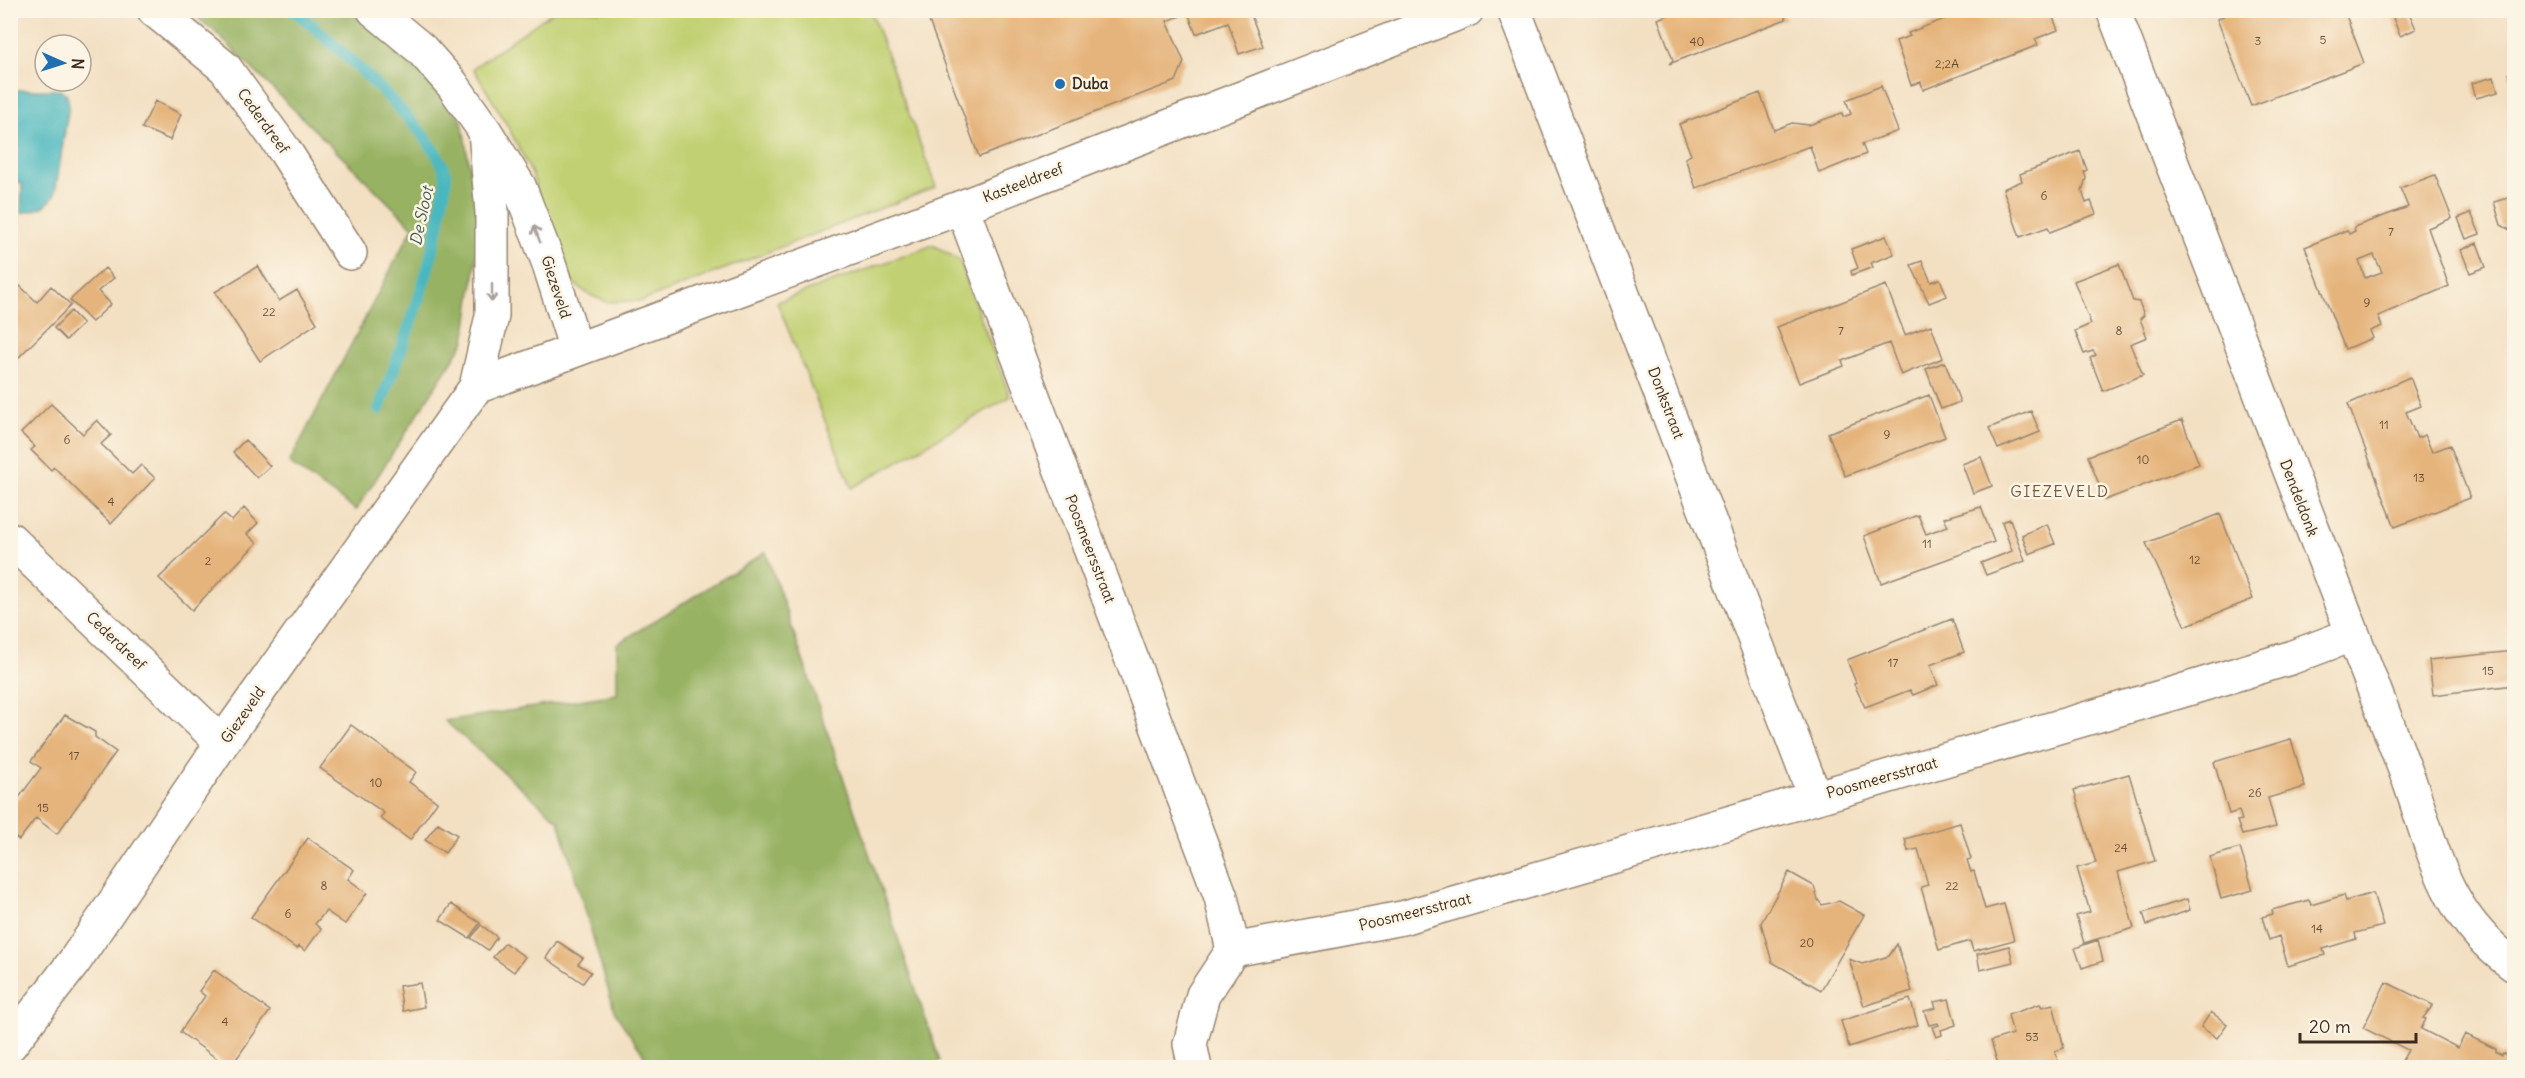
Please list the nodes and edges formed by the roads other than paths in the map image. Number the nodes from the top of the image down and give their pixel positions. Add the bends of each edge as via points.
1 (154, 10) edge
2 (374, 10) edge
3 (1467, 10) edge
4 (1514, 10) edge
5 (2113, 10) edge
6 (485, 131) junction
7 (962, 207) junction
8 (350, 253) dead end
9 (576, 349) junction
10 (476, 387) junction
11 (10, 539) edge
12 (2351, 634) junction
13 (222, 743) junction
14 (1815, 797) junction
15 (1233, 950) junction
16 (2514, 966) edge
17 (10, 1045) edge
18 (1195, 1068) edge

1 - 8 street, Cederdreef via 225,68 285,151
2 - 6 street, Giezeveld via 421,49
3 - 7 street, Kasteeldreef
4 - 14 street, Donkstraat
5 - 12 street, Dendeldonk
9 -> 6 street, Giezeveld via 519,186
6 -> 10 street, Giezeveld via 492,212 492,316
7 - 9 street, Kasteeldreef
7 - 15 street, Poosmeersstraat via 1221,897
9 - 10 street
10 - 13 street, Giezeveld
11 - 13 street, Cederdreef
12 - 14 street, Poosmeersstraat via 2290,658
12 - 16 street, Dendeldonk via 2443,879 2476,933
13 - 17 street, Giezeveld via 74,962
14 - 15 street, Poosmeersstraat via 1402,918
15 - 18 street via 1203,995 1190,1044

